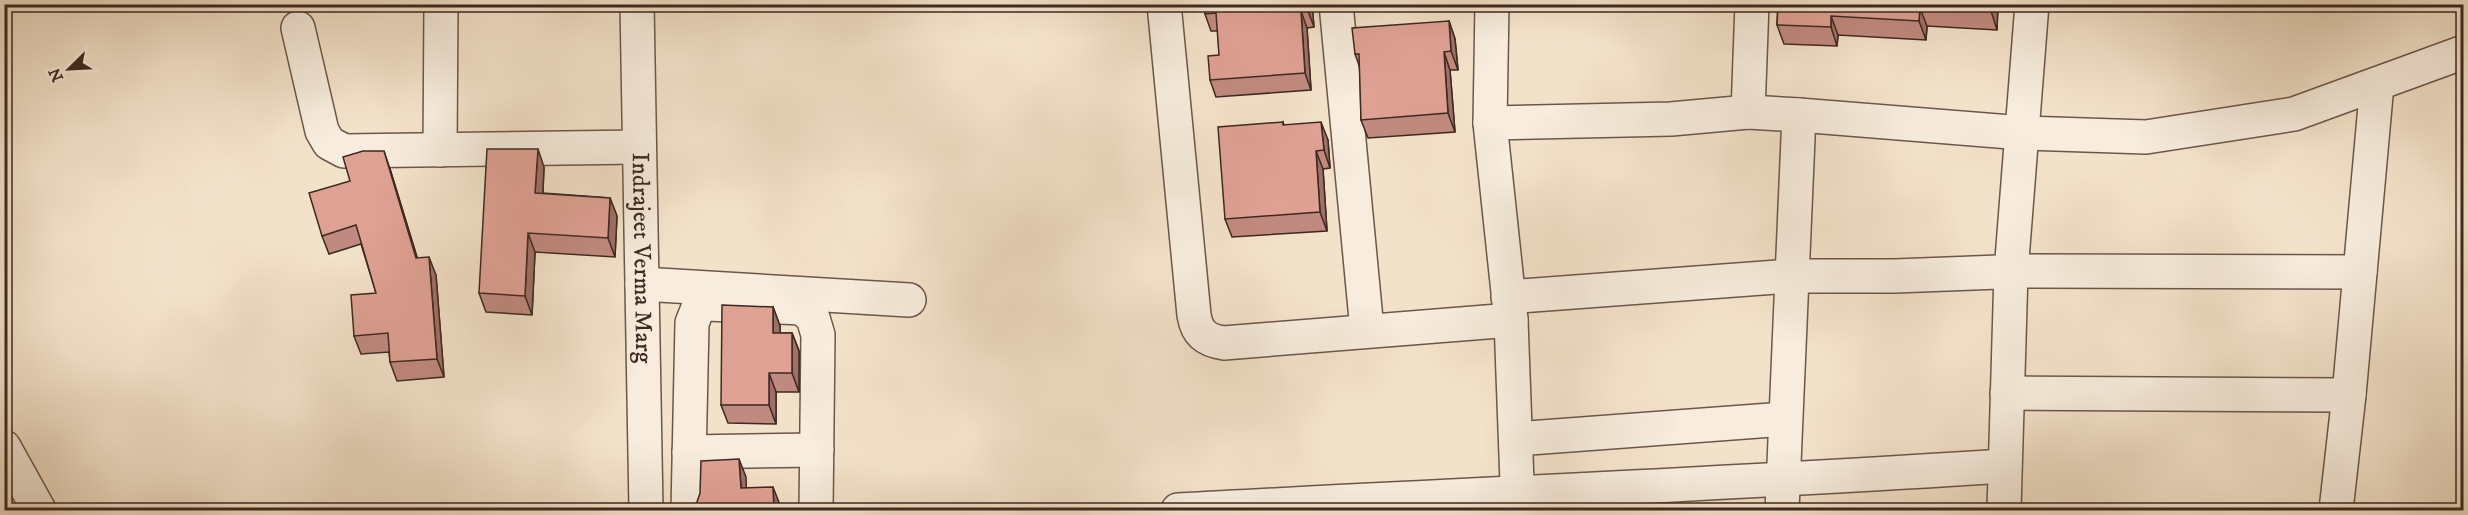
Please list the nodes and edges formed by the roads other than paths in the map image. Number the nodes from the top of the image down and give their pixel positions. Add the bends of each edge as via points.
1 (441, 4) edge
2 (636, 4) edge
3 (1164, 4) edge
4 (1335, 4) edge
5 (1492, 4) edge
6 (1752, 4) edge
7 (2032, 4) edge
8 (298, 28) dead end
9 (2463, 52) edge
10 (2377, 84) junction
11 (1748, 112) junction
12 (1799, 114) junction
13 (1490, 123) junction
14 (2022, 133) junction
15 (639, 147) junction
16 (440, 150) junction
17 (2011, 272) junction
18 (2360, 272) junction
19 (1791, 276) junction
20 (642, 284) junction
21 (909, 300) dead end
22 (1509, 309) junction
23 (1367, 330) junction
24 (2007, 393) junction
25 (2349, 395) junction
26 (1785, 419) junction
27 (1516, 439) junction
28 (4, 447) edge
29 (817, 450) junction
30 (689, 452) junction
31 (2004, 466) junction
32 (1783, 495) edge
33 (1518, 501) edge
34 (39, 510) edge
35 (646, 510) edge
36 (688, 510) edge
37 (816, 510) edge
38 (1178, 510) edge
39 (2004, 510) edge
40 (2336, 510) edge

1 - 16 street
2 - 15 street, Indrajeet Verma Marg
3 - 23 street via 1194,315 1199,332 1209,341 1224,343
4 - 23 street
5 - 13 street
6 - 11 street
7 - 14 street
8 - 16 street via 321,130 330,143 344,151
9 - 10 street
10 - 14 street via 2294,114 2146,136
10 - 18 street
11 - 12 street
11 - 13 street via 1671,119
12 - 14 street
12 - 19 street
13 - 22 street
14 - 17 street
15 - 16 street
15 - 20 street, Indrajeet Verma Marg
17 - 18 street
17 - 19 street
17 - 24 street
18 - 25 street
19 - 22 street
19 - 26 street
20 - 21 street
20 - 35 street, Indrajeet Verma Marg
22 - 23 street
22 - 27 street
24 - 25 street
24 - 31 street
25 - 40 street
26 - 27 street
26 - 32 street
27 - 33 street
28 - 34 street
29 - 30 street
29 - 30 street via 818,335 813,318 802,308 707,304 698,308 692,323
29 - 37 street
30 - 36 street
31 - 32 street
31 - 39 street
32 - 33 street
33 - 38 street

